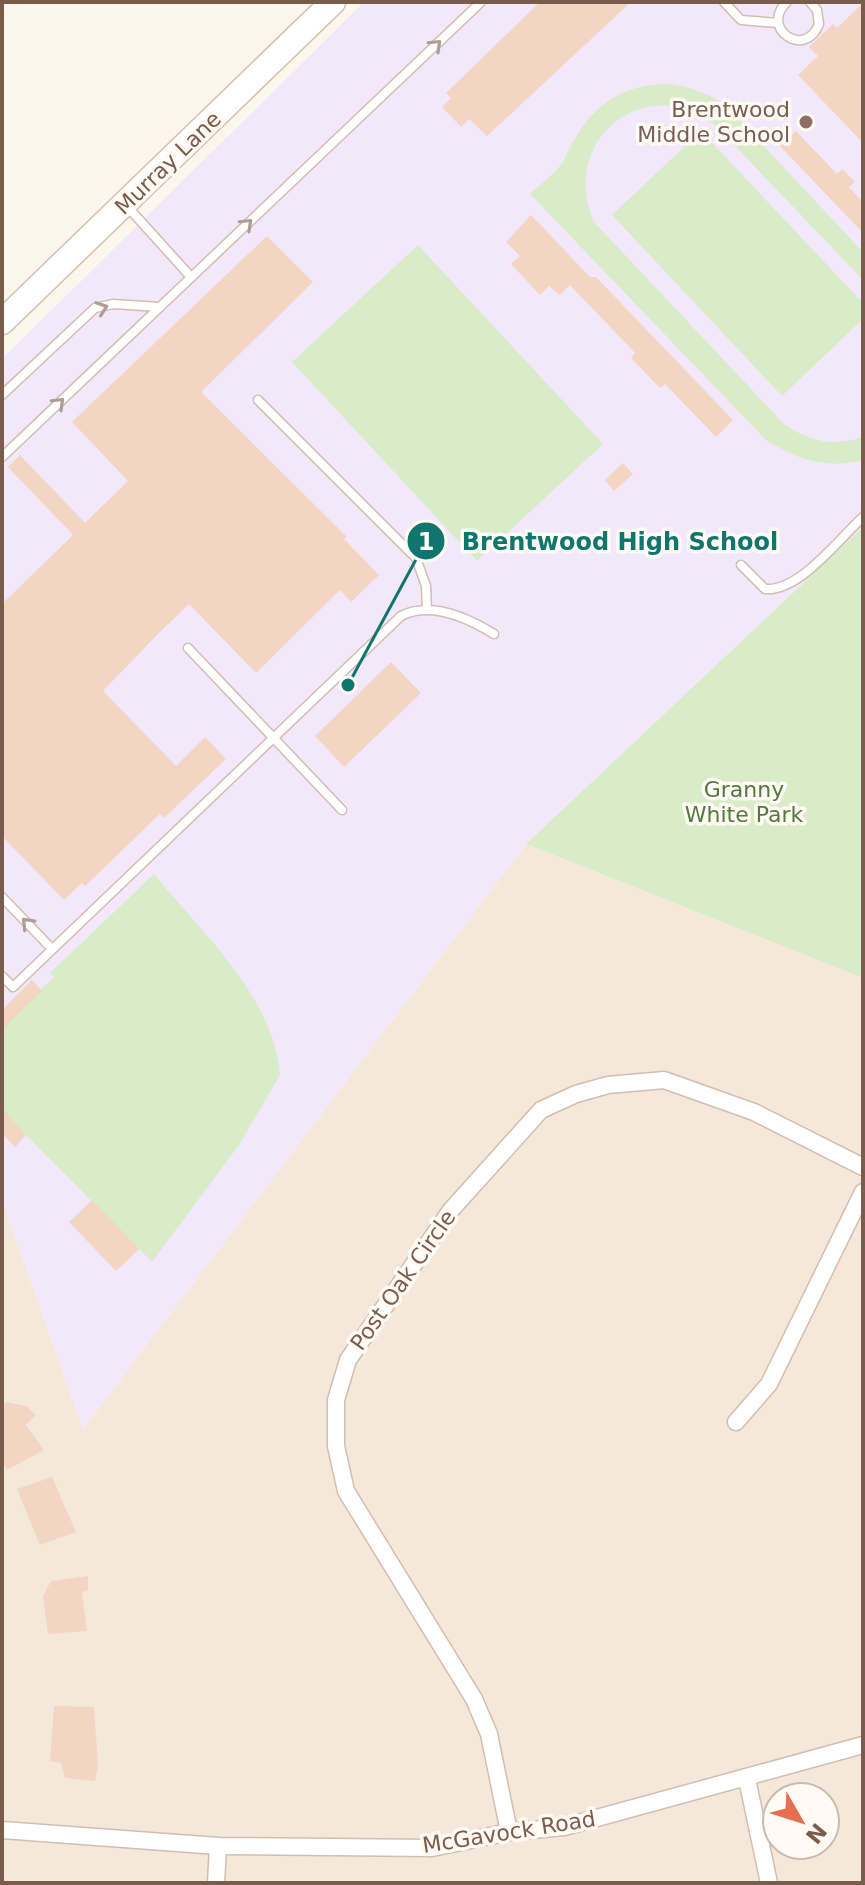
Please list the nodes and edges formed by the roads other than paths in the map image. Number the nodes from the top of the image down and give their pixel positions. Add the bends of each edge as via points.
1 (333, 2) edge
2 (481, 2) edge
3 (724, 2) edge
4 (787, 2) edge
5 (810, 2) edge
6 (778, 23) junction
7 (126, 205) junction
8 (191, 277) junction
9 (160, 307) junction
10 (2, 322) edge
11 (2, 395) edge
12 (258, 400) dead end
13 (2, 457) edge
14 (863, 517) edge
15 (741, 565) dead end
16 (427, 610) junction
17 (494, 634) dead end
18 (188, 648) dead end
19 (273, 737) junction
20 (342, 810) dead end
21 (2, 897) edge
22 (52, 949) junction
23 (2, 976) edge
24 (863, 1167) edge
25 (863, 1192) edge
26 (736, 1422) dead end
27 (863, 1745) edge
28 (747, 1779) junction
29 (2, 1830) edge
30 (509, 1832) junction
31 (218, 1846) junction
32 (216, 1883) edge
33 (769, 1883) edge

1 - 7 main road, Murray Lane
8 -> 2 lane
3 - 6 lane via 741,20
4 - 6 lane
5 - 6 lane via 820,19 811,37 789,39
7 - 8 lane
7 - 10 main road, Murray Lane
8 - 9 lane
11 -> 9 lane via 95,308
13 -> 9 lane
12 - 16 lane via 416,558
14 - 15 lane via 779,590 765,589
16 - 17 lane via 467,620
16 - 19 lane via 401,616
18 - 19 lane
19 - 20 lane
19 - 22 lane
22 -> 21 lane
22 - 23 lane via 13,987
24 - 30 street, Post Oak Circle via 754,1112 664,1080 576,1094 541,1110 451,1210 348,1360 336,1400 336,1446 346,1491 474,1699 489,1734
25 - 26 street via 769,1384
27 - 28 street, McGavock Road
28 - 30 street, McGavock Road via 564,1827
28 - 33 street
29 - 31 street, McGavock Road
30 - 31 street, McGavock Road via 432,1848
31 - 32 street

